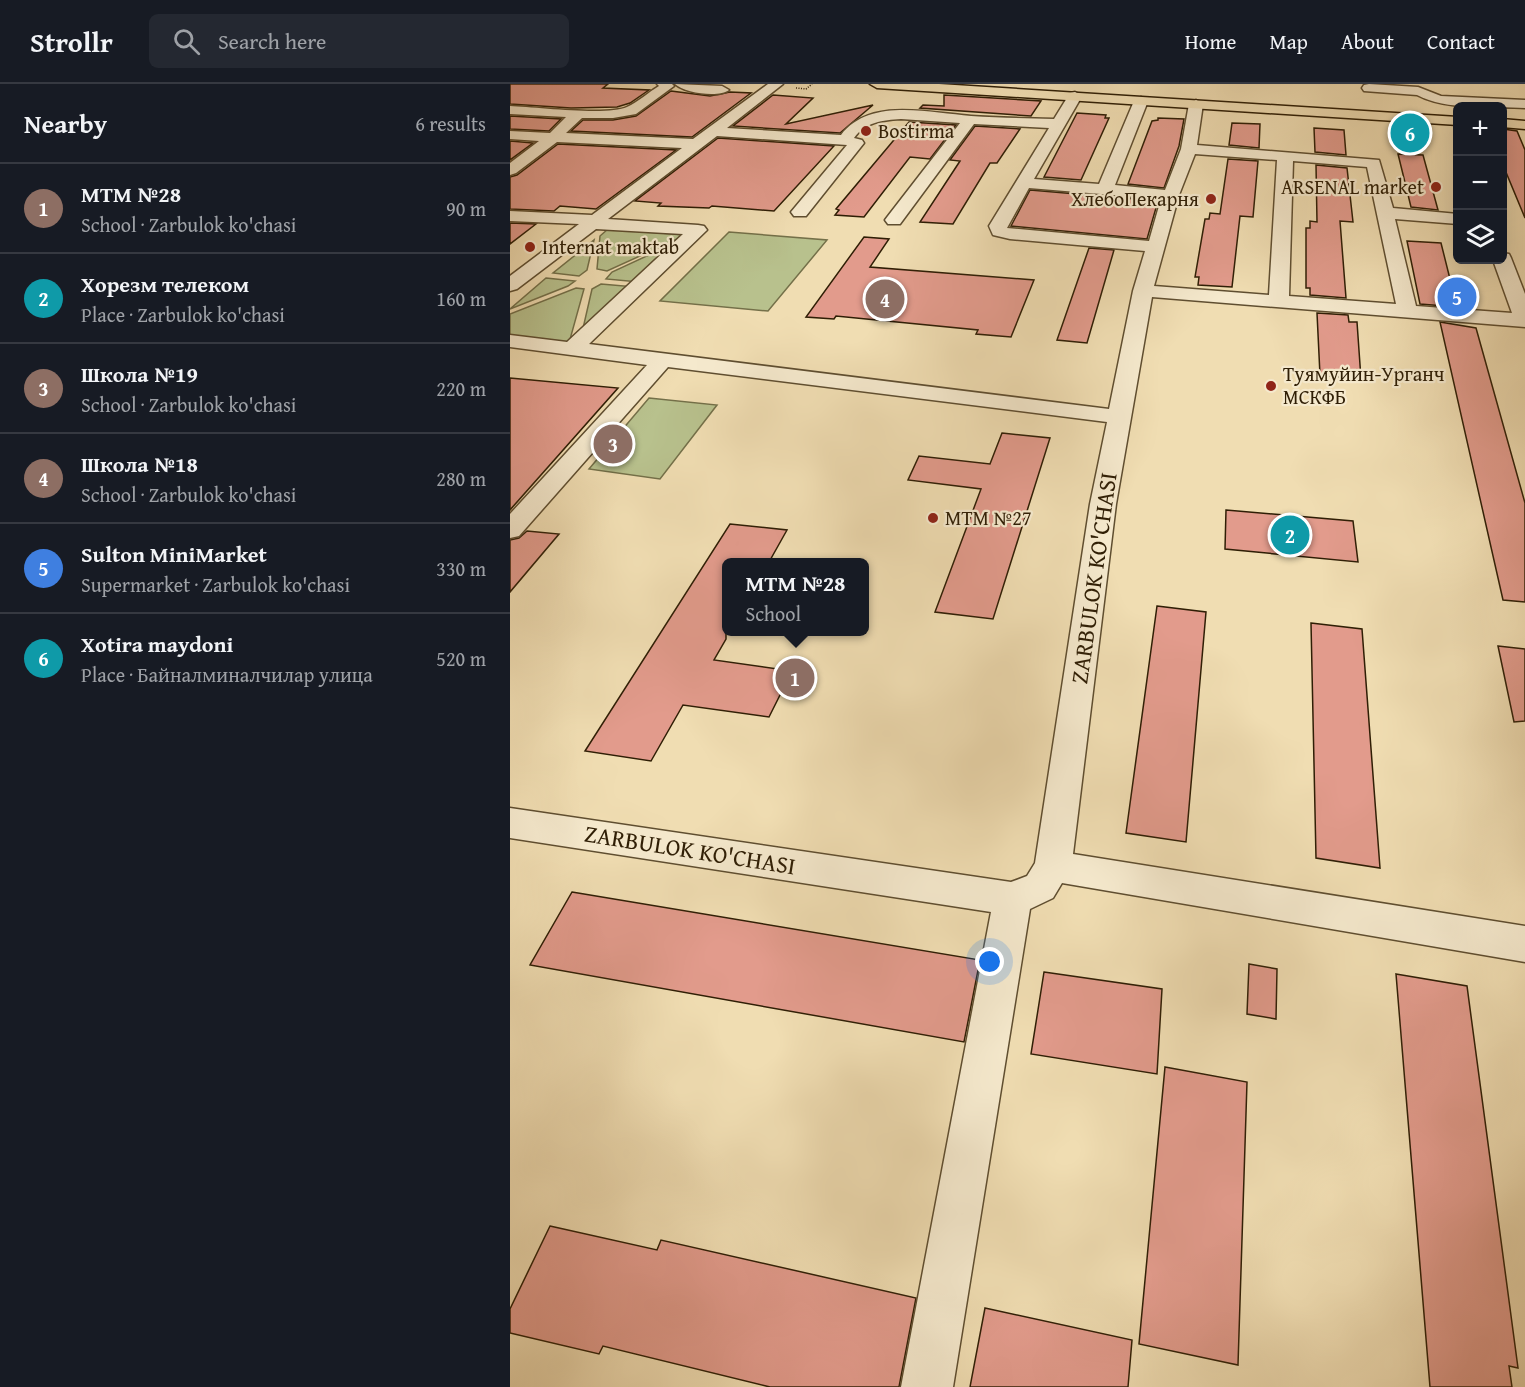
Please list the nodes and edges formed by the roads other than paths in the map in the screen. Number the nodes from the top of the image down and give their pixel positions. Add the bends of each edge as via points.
1 (664, 84) edge
2 (682, 84) edge
3 (776, 84) edge
4 (877, 84) edge
5 (1368, 86) edge
6 (978, 87) edge
7 (722, 90) dead end
8 (1075, 96) junction
9 (1141, 101) junction
10 (1196, 104) junction
11 (1525, 104) edge
12 (1371, 106) dead end
13 (510, 110) edge
14 (574, 114) junction
15 (970, 120) junction
16 (1507, 123) edge
17 (1059, 124) junction
18 (1453, 124) edge
19 (1525, 125) edge
20 (713, 131) junction
21 (510, 135) edge
22 (554, 137) junction
23 (845, 140) junction
24 (695, 144) junction
25 (1189, 149) junction
26 (1285, 157) junction
27 (510, 171) edge
28 (1024, 183) junction
29 (1105, 189) junction
30 (1171, 195) junction
31 (800, 212) dead end
32 (1385, 213) junction
33 (510, 216) edge
34 (1453, 219) edge
35 (894, 220) dead end
36 (592, 221) junction
37 (1157, 247) junction
38 (1505, 264) edge
39 (510, 285) edge
40 (1143, 291) junction
41 (1280, 301) junction
42 (1407, 311) junction
43 (1525, 320) edge
44 (510, 341) edge
45 (572, 349) junction
46 (663, 360) junction
47 (1119, 417) junction
48 (510, 530) edge
49 (510, 823) edge
50 (1053, 867) junction
51 (1013, 898) junction
52 (1525, 944) edge
53 (927, 1387) edge

1 - 14 street via 631,111
2 - 7 street
3 - 20 street
4 - 6 main road
5 - 11 street via 1418,91 1441,100
5 - 12 street
6 - 8 main road
8 - 9 main road
8 - 17 street
9 - 10 main road
9 - 29 street
10 - 18 main road
10 - 25 street, ZARBULOK KO'CHASI
13 - 14 street
14 - 22 street via 576,117
15 - 17 street
15 - 23 street via 874,117 848,131
15 - 35 street
16 - 19 main road
17 - 28 street
20 - 23 street
20 - 24 street
21 - 22 street
22 - 24 street
22 - 27 street
23 - 31 street via 857,143
24 - 36 street
25 - 26 street
25 - 30 street, ZARBULOK KO'CHASI
26 - 32 street via 1374,163
26 - 41 street
28 - 29 street
28 - 37 street via 998,226 999,231
29 - 30 street
30 - 37 street, ZARBULOK KO'CHASI
32 - 34 street
32 - 42 street
33 - 36 street
36 - 39 street
36 - 45 street via 698,230
37 - 40 street, ZARBULOK KO'CHASI
38 - 43 street
40 - 41 street
40 - 47 street, ZARBULOK KO'CHASI
41 - 42 street
42 - 43 street
44 - 45 street
45 - 46 street
46 - 47 street
46 - 48 street
47 - 50 street, ZARBULOK KO'CHASI via 1103,504
49 - 51 street, ZARBULOK KO'CHASI
50 - 51 street via 1040,887
50 - 52 street
51 - 53 street

